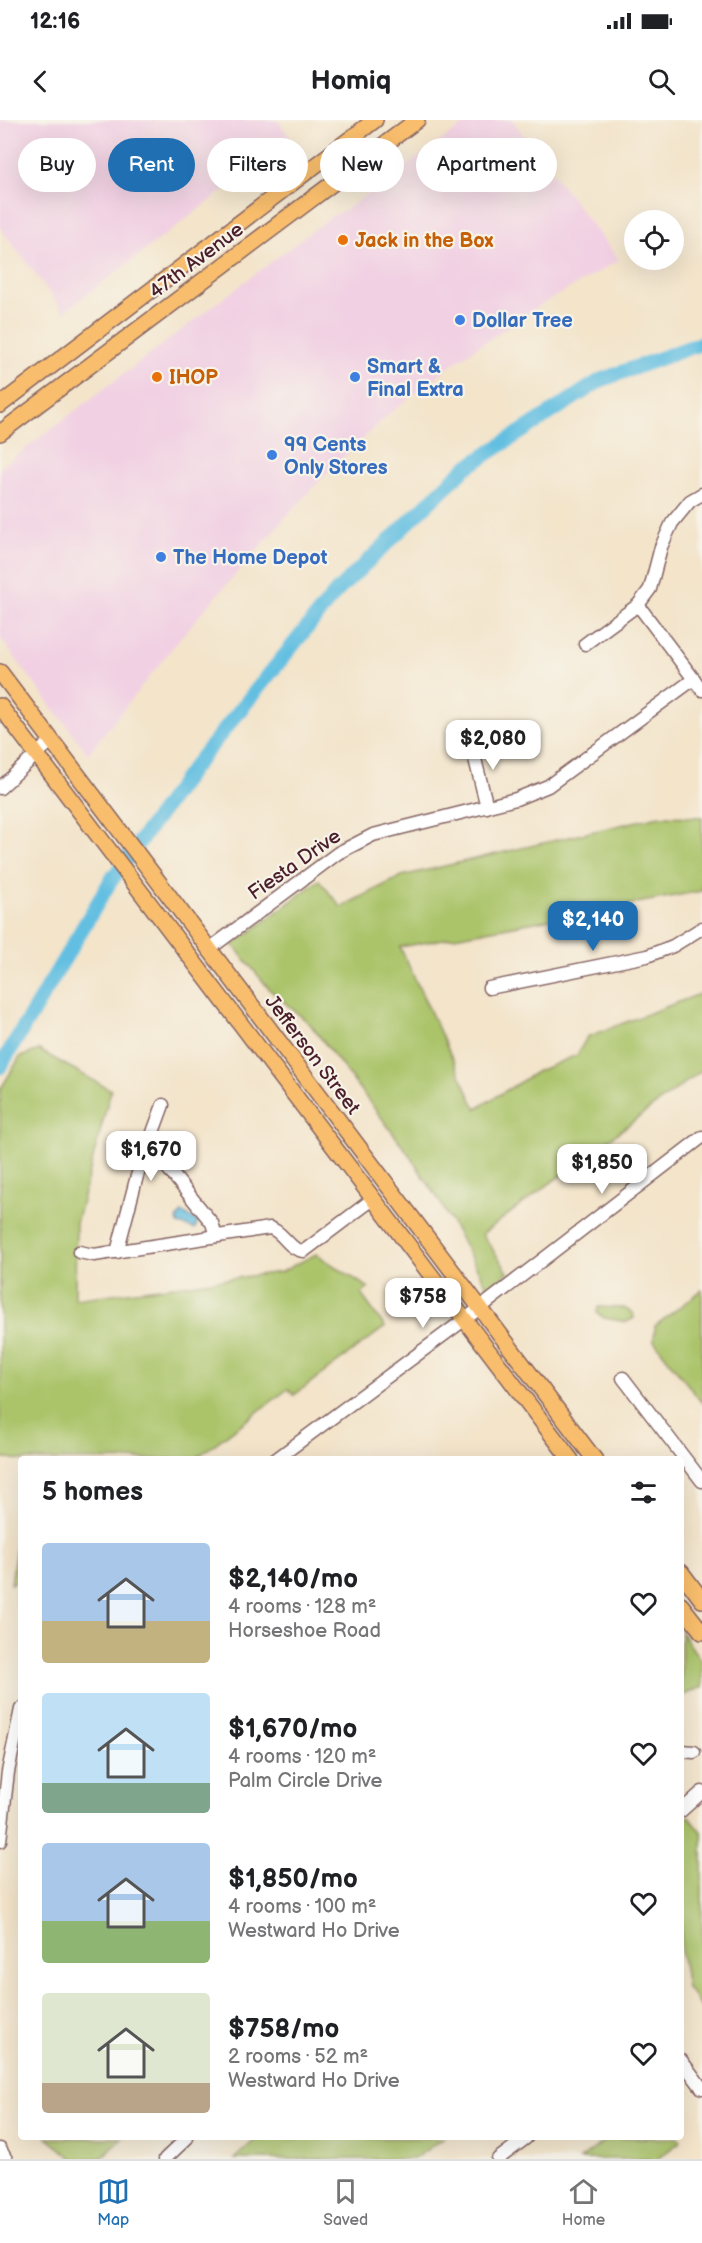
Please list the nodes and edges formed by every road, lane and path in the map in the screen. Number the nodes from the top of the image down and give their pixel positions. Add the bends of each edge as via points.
1 (375, 120) edge
2 (417, 120) edge
3 (260, 207) junction
4 (272, 228) junction
5 (0, 405) edge
6 (0, 433) edge
7 (702, 494) edge
8 (638, 605) junction
9 (585, 644) dead end
10 (0, 672) edge
11 (694, 679) junction
12 (0, 682) edge
13 (702, 690) edge
14 (18, 696) junction
15 (0, 706) edge
16 (474, 738) dead end
17 (51, 741) junction
18 (36, 754) junction
19 (0, 788) edge
20 (487, 807) junction
21 (702, 928) edge
22 (208, 950) junction
23 (489, 988) dead end
24 (163, 1105) dead end
25 (702, 1137) edge
26 (145, 1155) junction
27 (373, 1199) junction
28 (216, 1236) junction
29 (79, 1252) dead end
30 (117, 1252) junction
31 (440, 1255) junction
32 (480, 1308) junction
33 (464, 1319) junction
34 (623, 1378) dead end
35 (280, 1456) edge
36 (568, 1456) edge
37 (592, 1456) edge
38 (683, 1456) edge
39 (684, 1458) edge
40 (702, 1481) edge
41 (684, 1576) edge
42 (684, 1581) edge
43 (699, 1596) edge
44 (684, 1609) edge
45 (702, 1632) edge
46 (18, 1724) edge
47 (702, 1792) edge
48 (702, 1800) edge
49 (684, 1808) edge
50 (684, 1809) edge
51 (0, 1841) edge
52 (684, 2064) edge
53 (702, 2088) edge
54 (185, 2140) edge
55 (523, 2140) edge
56 (0, 2149) edge
57 (6, 2159) edge
58 (165, 2159) edge
59 (498, 2159) edge

1 - 3 main road, 47th Avenue
2 - 4 main road, 47th Avenue
3 - 4 main road
3 - 5 main road, 47th Avenue
4 - 6 main road, 47th Avenue
7 - 8 street via 690,501 672,523 650,589
8 - 9 street
8 - 11 street
10 - 14 main road, Jefferson Street
11 - 13 street
11 - 20 street, Fiesta Drive via 548,786
12 - 14 main road
14 - 17 main road, Jefferson Street
15 - 18 main road, Jefferson Street
16 - 20 street via 474,755
17 - 18 street
17 - 22 main road, Jefferson Street
18 - 19 street
18 - 27 main road, Jefferson Street
20 - 22 street, Fiesta Drive via 373,835 338,853
21 - 23 street via 647,956
22 - 31 main road, Jefferson Street
24 - 26 street
25 - 32 street
26 - 28 street via 161,1160 212,1223
26 - 30 street
27 - 28 street via 304,1251 292,1247 270,1228
27 - 31 main road via 383,1197 410,1232
27 - 33 main road, Jefferson Street
28 - 30 street
29 - 30 street
31 - 32 main road, Jefferson Street
32 - 33 street
32 - 37 main road, Jefferson Street
33 - 35 street
33 - 36 main road, Jefferson Street
34 - 38 street
39 - 40 street
41 - 43 main road
42 - 43 main road
44 - 45 main road
46 - 51 street
47 - 49 street
48 - 50 street
52 - 53 street
54 - 58 street
55 - 59 street
56 - 57 street

